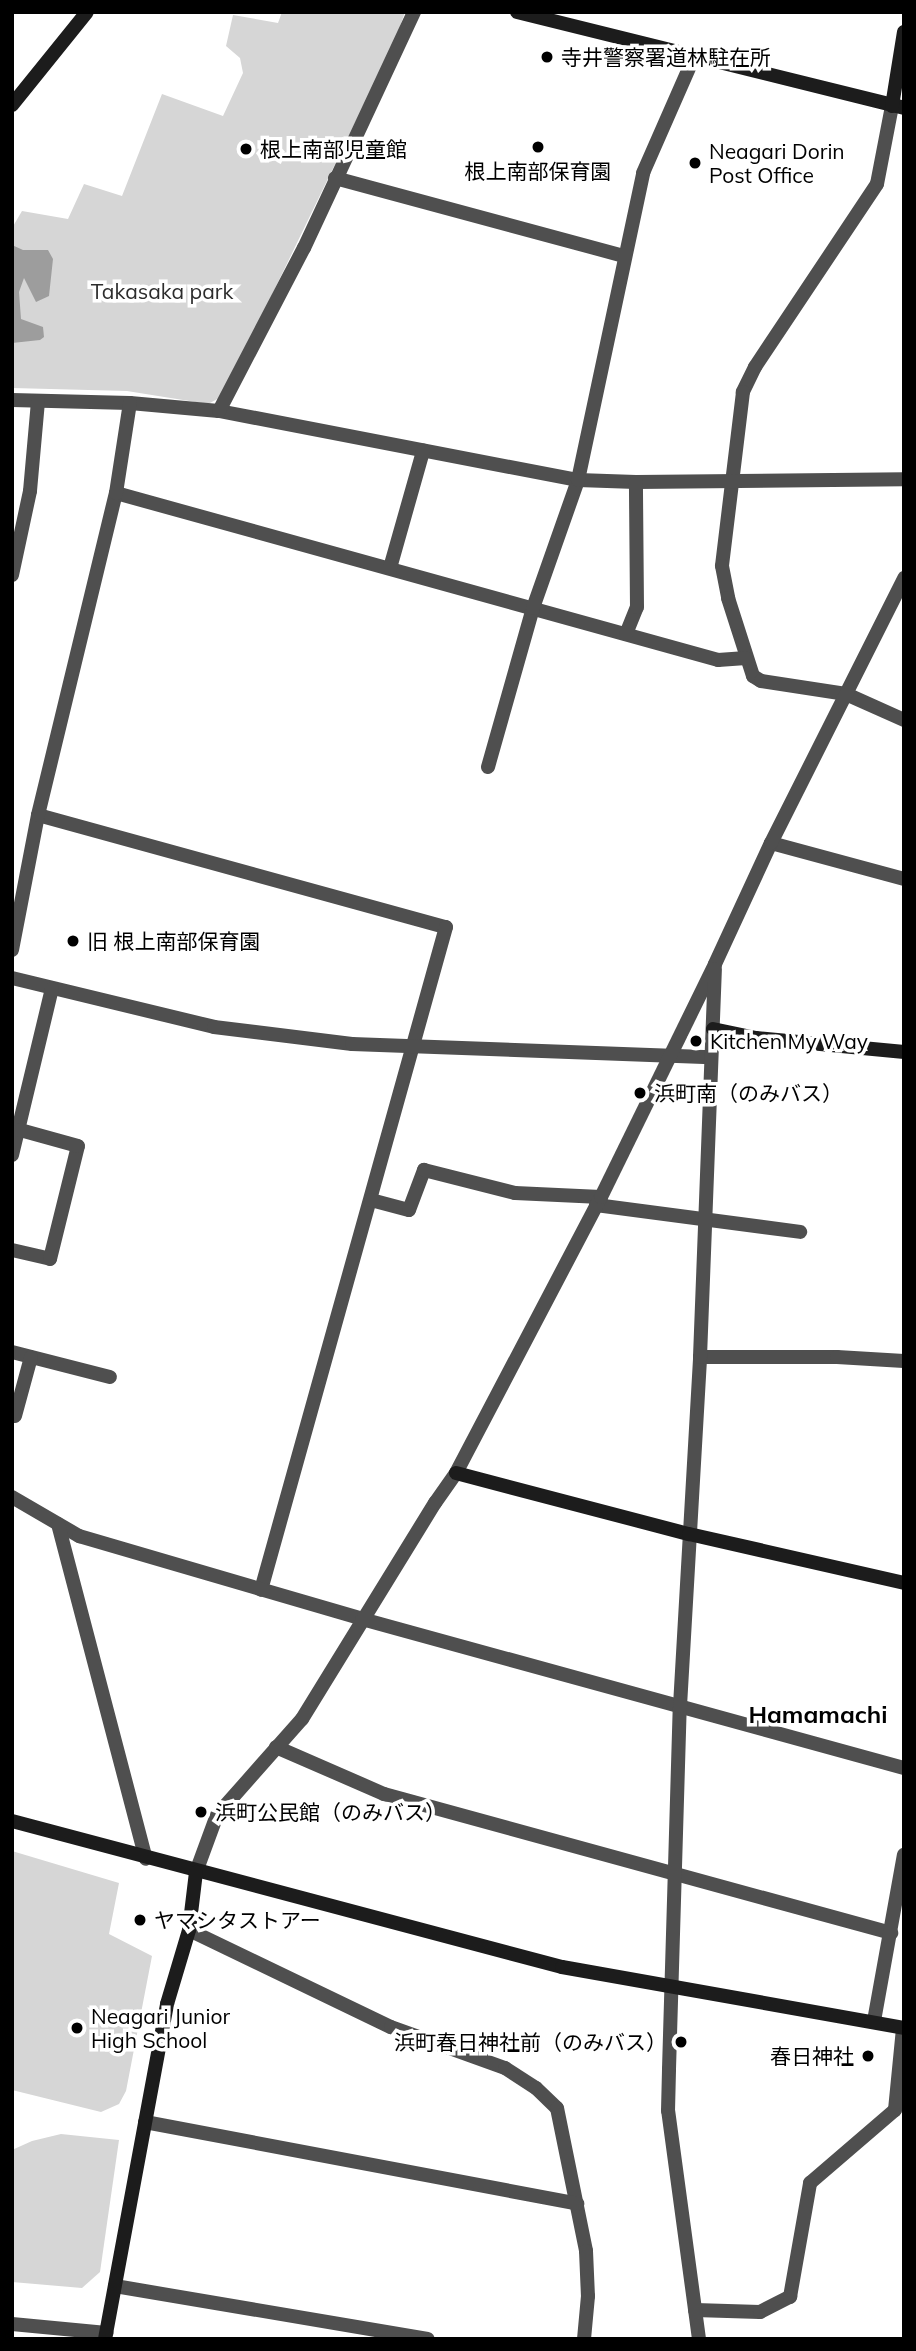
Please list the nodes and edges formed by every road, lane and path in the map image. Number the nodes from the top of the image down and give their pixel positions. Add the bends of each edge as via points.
1 (87, 12) edge
2 (414, 12) edge
3 (517, 12) edge
4 (904, 32) edge
5 (694, 57) junction
6 (15, 97) edge
7 (898, 107) edge
8 (335, 178) junction
9 (625, 256) junction
10 (12, 400) edge
11 (38, 401) junction
12 (130, 403) junction
13 (219, 411) junction
14 (423, 451) junction
15 (904, 479) edge
16 (578, 480) junction
17 (636, 482) junction
18 (731, 482) junction
19 (116, 493) junction
20 (390, 568) junction
21 (12, 575) edge
22 (904, 578) edge
23 (533, 608) junction
24 (626, 634) junction
25 (746, 658) junction
26 (846, 694) junction
27 (904, 720) edge
28 (488, 767) dead end
29 (38, 815) junction
30 (771, 843) junction
31 (904, 879) edge
32 (12, 950) edge
33 (715, 964) junction
34 (12, 978) edge
35 (52, 989) junction
36 (713, 1029) junction
37 (415, 1046) junction
38 (904, 1052) edge
39 (668, 1055) junction
40 (710, 1057) junction
41 (20, 1130) junction
42 (12, 1155) edge
43 (371, 1200) junction
44 (598, 1200) junction
45 (705, 1220) junction
46 (800, 1232) dead end
47 (12, 1251) edge
48 (12, 1352) edge
49 (31, 1356) junction
50 (700, 1357) junction
51 (904, 1361) edge
52 (110, 1377) dead end
53 (15, 1416) dead end
54 (456, 1473) junction
55 (12, 1497) edge
56 (58, 1524) junction
57 (689, 1534) junction
58 (904, 1583) edge
59 (261, 1590) junction
60 (362, 1619) junction
61 (680, 1706) junction
62 (276, 1747) junction
63 (904, 1768) edge
64 (12, 1821) edge
65 (904, 1856) edge
66 (146, 1859) junction
67 (196, 1872) junction
68 (676, 1875) junction
69 (189, 1930) junction
70 (891, 1933) junction
71 (671, 1985) junction
72 (874, 2021) junction
73 (904, 2028) edge
74 (145, 2122) junction
75 (577, 2204) junction
76 (115, 2286) junction
77 (695, 2310) junction
78 (12, 2324) edge
79 (106, 2336) edge
80 (428, 2339) edge
81 (584, 2339) edge
82 (699, 2339) edge

1 - 6 street
2 - 8 street
3 - 5 street
4 - 7 street
5 - 7 street
5 - 9 street via 643,173
7 - 18 street via 877,184 743,392
8 - 9 street
8 - 13 street
9 - 16 street
10 - 11 street
11 - 12 street
11 - 21 street via 30,491
12 - 13 street
12 - 19 street
13 - 14 street
14 - 16 street
14 - 20 street
15 - 18 street
16 - 17 street
16 - 23 street
17 - 18 street
17 - 24 street via 637,607
18 - 25 street via 722,566
19 - 20 street
19 - 29 street
20 - 23 street
22 - 26 street
23 - 24 street
23 - 28 street
24 - 25 street via 718,660
25 - 26 street via 753,676 761,681
26 - 27 street
26 - 30 street
29 - 32 street
29 - 37 street via 446,927
30 - 31 street
30 - 33 street
33 - 36 street
33 - 39 street
34 - 35 street
35 - 37 street via 214,1027 352,1044
35 - 41 street
36 - 38 street via 756,1038
36 - 40 street
37 - 39 street
37 - 43 street
39 - 40 street
39 - 44 street
40 - 45 street
41 - 42 street
41 - 47 street via 78,1146 50,1259
43 - 44 street via 409,1210 424,1170 515,1193
43 - 59 street
44 - 45 street
44 - 54 street
45 - 46 street
45 - 50 street
48 - 49 street
49 - 52 street
49 - 53 street
50 - 51 street
50 - 57 street
54 - 57 street
54 - 60 street
55 - 56 street
56 - 59 street via 79,1536
56 - 66 street
57 - 58 street
57 - 61 street
59 - 60 street
60 - 61 street
60 - 62 street via 302,1719
61 - 63 street
61 - 68 street
62 - 67 street via 217,1815
62 - 68 street via 384,1794
64 - 66 street
65 - 70 street
66 - 67 street
67 - 69 street
67 - 71 street via 562,1967
68 - 70 street
68 - 71 street
69 - 74 street via 167,2004
69 - 75 street via 391,2027 505,2068 536,2088 557,2108
70 - 72 street
71 - 72 street
71 - 77 street via 668,2111
72 - 73 street
73 - 77 street via 895,2110 810,2183 790,2297 760,2312
74 - 75 street
74 - 76 street
75 - 81 street via 586,2251
76 - 79 street
76 - 80 street
77 - 82 street
78 - 79 street

